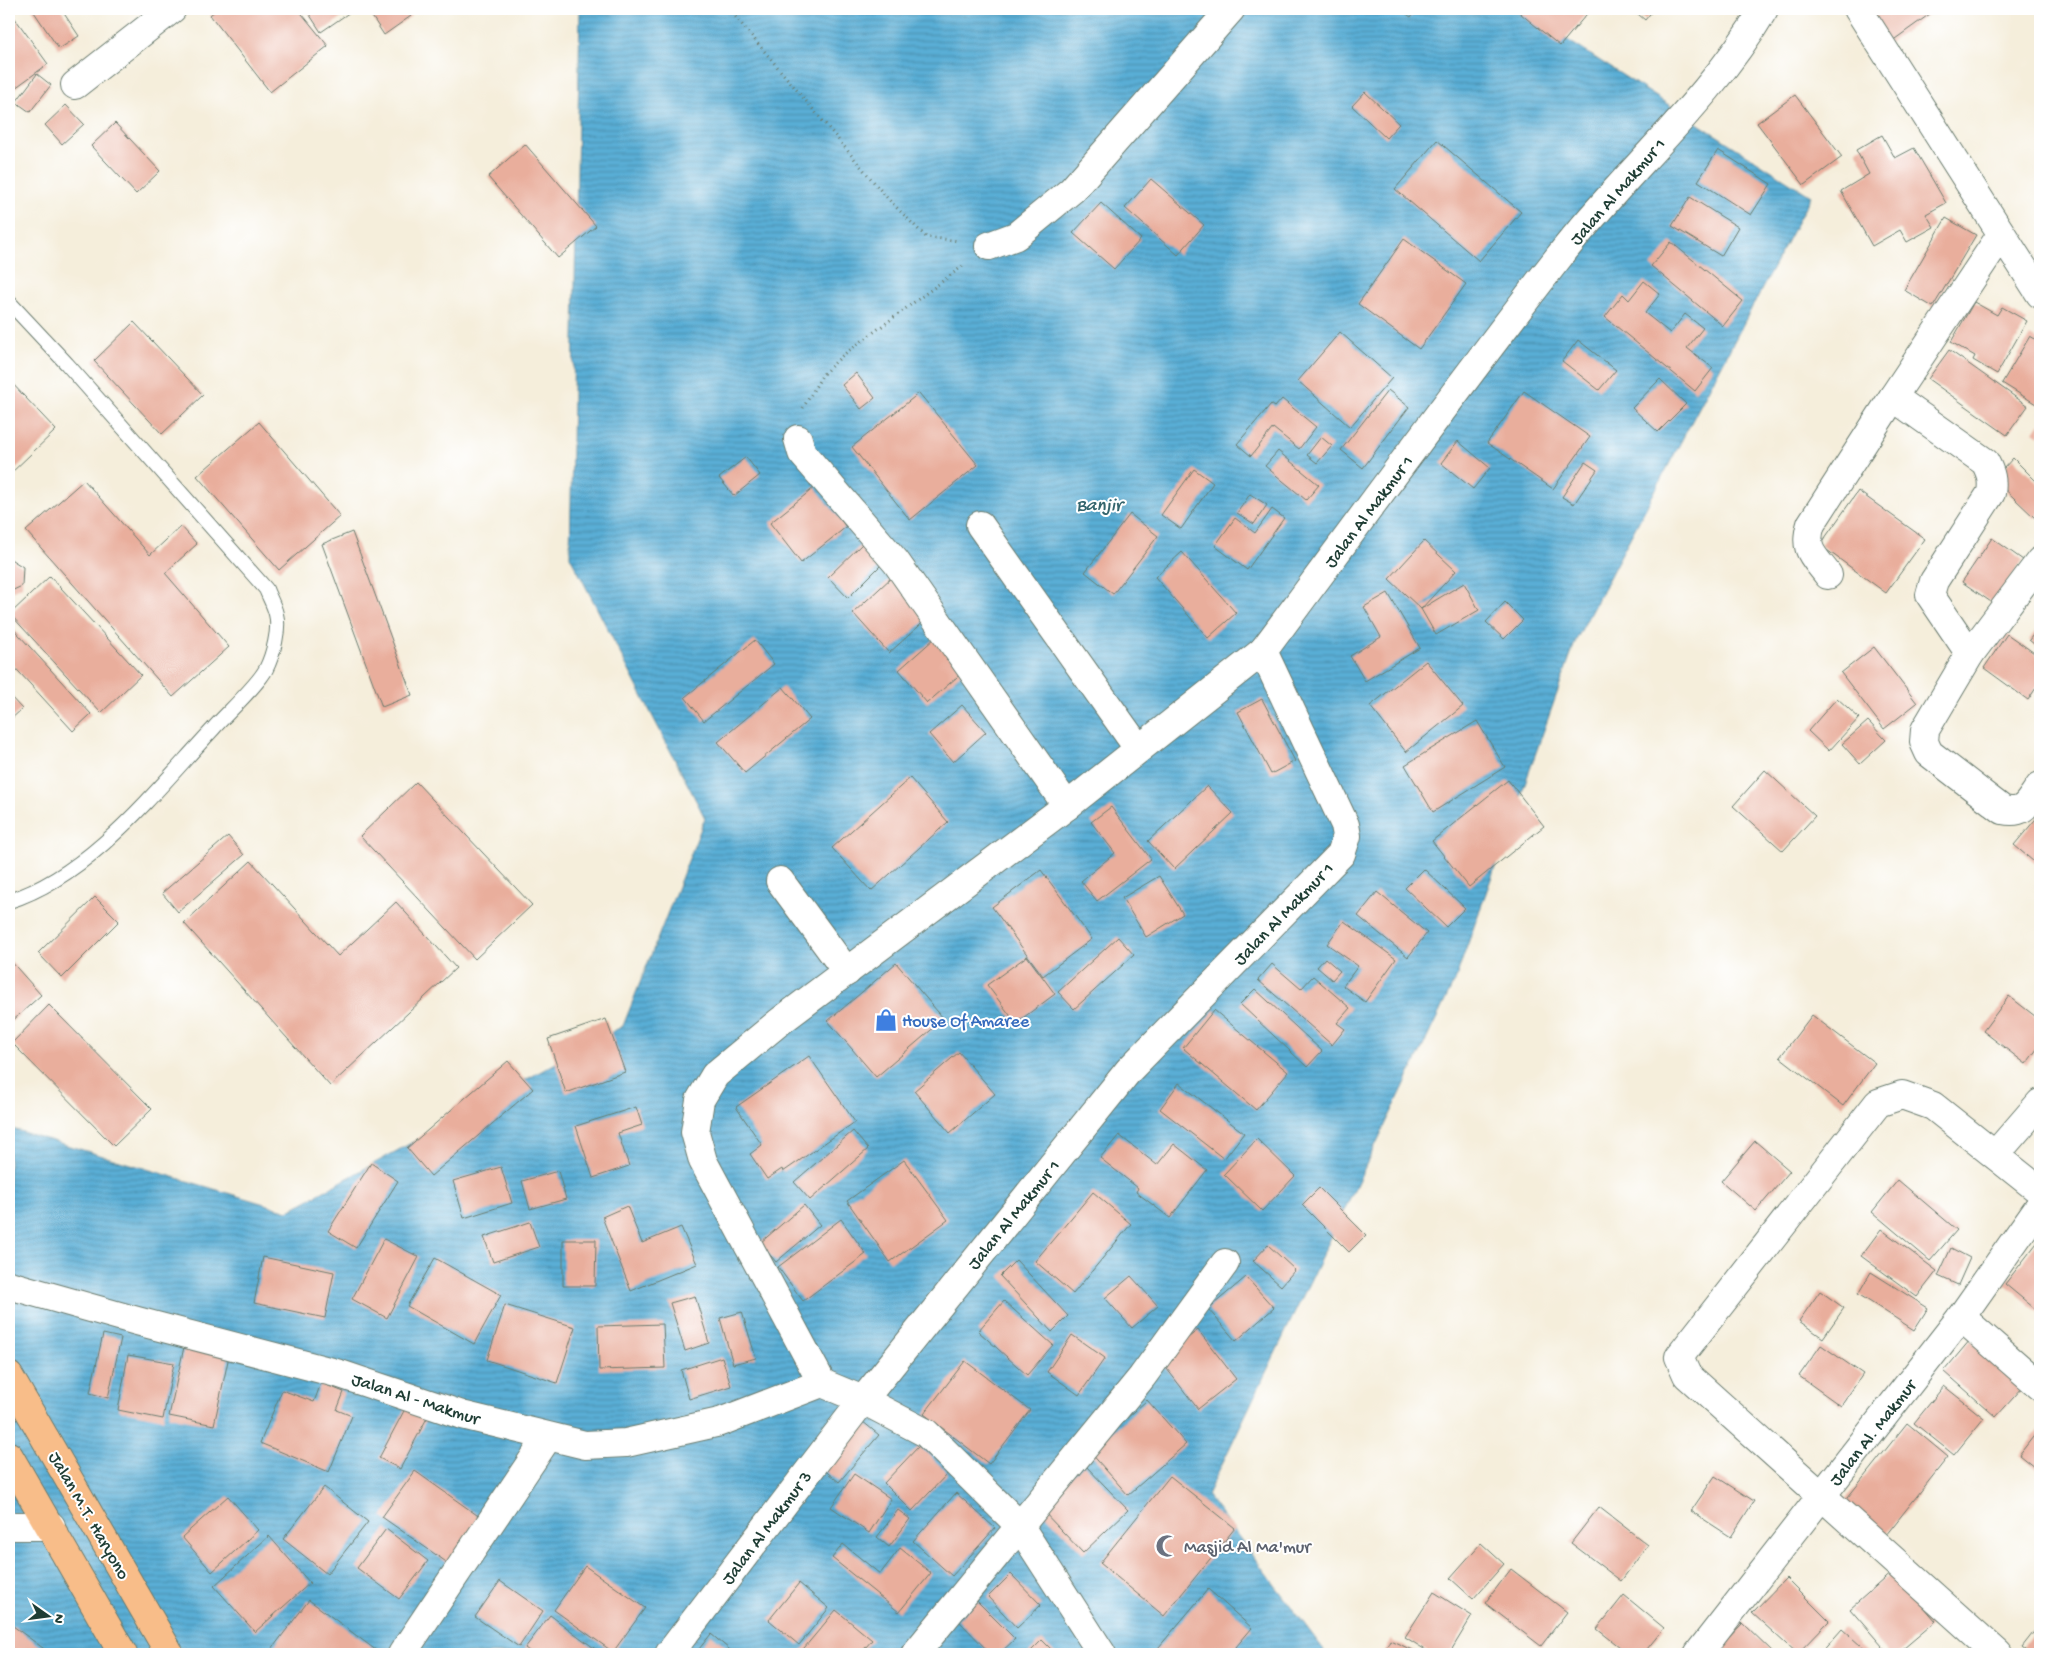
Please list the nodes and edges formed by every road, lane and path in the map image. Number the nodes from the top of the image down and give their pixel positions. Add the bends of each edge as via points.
1 (172, 9) edge
2 (729, 9) edge
3 (1231, 9) edge
4 (1764, 9) edge
5 (1858, 9) edge
6 (75, 85) dead end
7 (2001, 235) junction
8 (989, 246) junction
9 (2040, 294) edge
10 (9, 302) edge
11 (1893, 397) junction
12 (798, 439) joint
13 (980, 525) dead end
14 (2040, 561) edge
15 (1828, 575) dead end
16 (1263, 651) junction
17 (1970, 654) junction
18 (1138, 748) junction
19 (2040, 786) edge
20 (1067, 806) junction
21 (780, 881) dead end
22 (9, 901) edge
23 (847, 972) junction
24 (2040, 1103) edge
25 (1995, 1155) junction
26 (2040, 1191) edge
27 (2040, 1205) edge
28 (1225, 1263) dead end
29 (9, 1285) edge
30 (1961, 1317) junction
31 (9, 1376) edge
32 (822, 1383) junction
33 (2040, 1386) edge
34 (863, 1400) junction
35 (548, 1437) junction
36 (9, 1456) edge
37 (1821, 1498) junction
38 (1019, 1525) junction
39 (9, 1526) edge
40 (51, 1526) junction
41 (123, 1654) edge
42 (170, 1654) edge
43 (402, 1654) edge
44 (669, 1654) edge
45 (915, 1654) edge
46 (1102, 1654) edge
47 (1698, 1654) edge
48 (1998, 1654) edge

1 - 6 street
2 - 8 path via 888,199 926,237
3 - 8 street via 1072,190 1016,236
4 - 16 street, Jalan Al Makmur 1 via 1749,34 1691,108 1559,256
5 - 7 street
7 - 9 street
7 - 11 street
8 - 12 path via 843,355 823,374 802,412
10 - 22 lane via 266,589 277,615 276,636 266,670 189,754 92,854 60,877
11 - 15 street via 1812,524 1806,539 1809,549
11 - 17 street via 1985,462 1993,482 1991,493 1934,581 1930,595
12 - 20 street via 802,453 896,562
13 - 18 street
14 - 17 street
16 - 18 street
16 - 34 street, Jalan Al Makmur 1 via 1345,826 1341,854 1129,1070
17 - 19 street via 1924,730 1924,742 1929,753 2003,810 2014,813 2022,810
18 - 20 street
20 - 23 street
21 - 23 street
23 - 32 street via 778,1023 715,1076 700,1100 695,1132 703,1161
24 - 25 street
25 - 26 street
25 - 37 street via 1934,1106 1902,1096 1878,1103 1679,1357 1687,1375
27 - 30 street, Jalan Al. Makmur
28 - 38 street via 1142,1377
29 - 35 street, Jalan Al - Makmur via 340,1374 462,1415
30 - 33 street
30 - 37 street, Jalan Al. Makmur
31 - 42 main road, Jalan M.T. Haryono
32 - 34 street
32 - 35 street, Jalan Al - Makmur via 720,1422 626,1443 585,1445
34 - 38 street via 926,1433
34 - 44 street, Jalan Al Makmur 3
35 - 43 street
36 - 40 main road
37 - 47 street, Jalan Al. Makmur
37 - 48 street
38 - 45 street
38 - 46 street
39 - 40 street
40 - 41 main road

